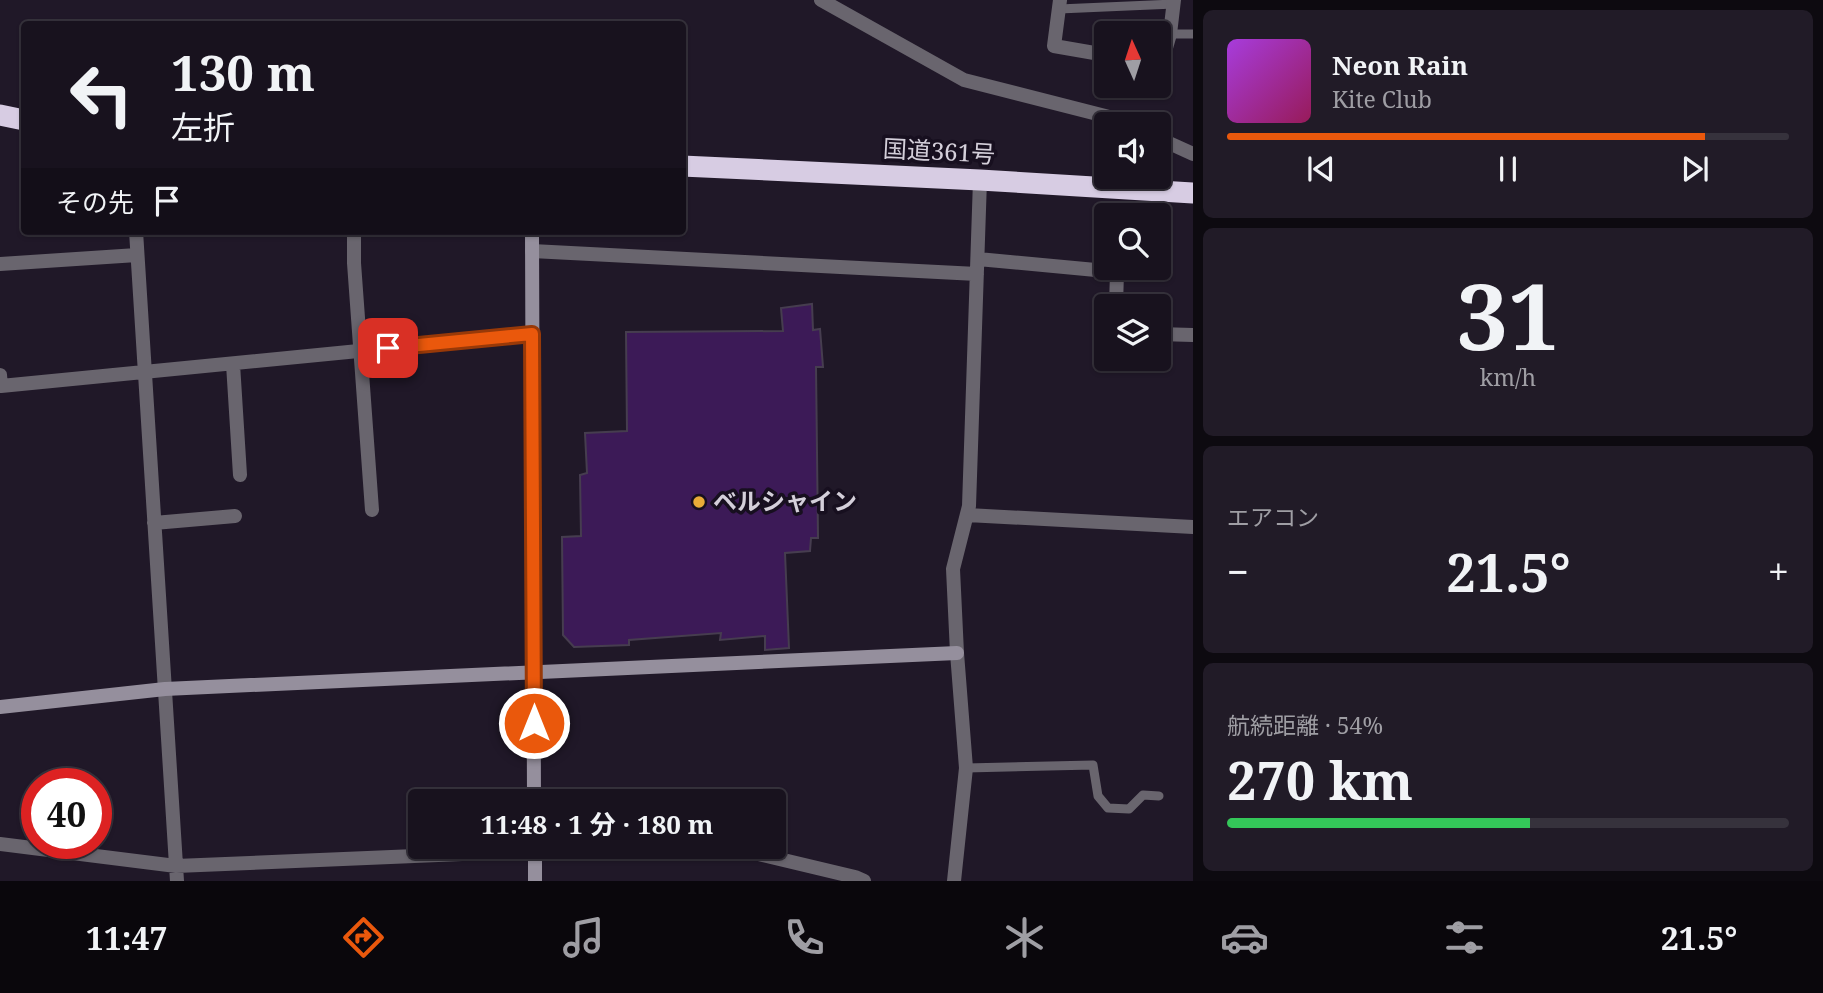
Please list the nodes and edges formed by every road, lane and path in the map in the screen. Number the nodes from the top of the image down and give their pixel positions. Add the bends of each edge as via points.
1 (821, 0) edge
2 (1174, 2) edge
3 (1059, 5) edge
4 (1171, 26) edge
5 (1171, 34) edge
6 (1193, 34) edge
7 (1094, 53) edge
8 (1094, 113) edge
9 (0, 115) edge
10 (21, 119) edge
11 (1171, 144) edge
12 (1193, 154) edge
13 (686, 166) edge
14 (980, 180) junction
15 (1193, 193) edge
16 (136, 235) edge
17 (354, 235) edge
18 (532, 235) edge
19 (532, 251) junction
20 (137, 255) junction
21 (978, 259) junction
22 (0, 264) edge
23 (977, 274) junction
24 (1116, 294) edge
25 (532, 334) junction
26 (1171, 334) edge
27 (1193, 335) edge
28 (361, 351) junction
29 (233, 364) junction
30 (145, 372) junction
31 (0, 375) edge
32 (240, 475) dead end
33 (372, 510) dead end
34 (967, 515) junction
35 (235, 516) dead end
36 (155, 523) junction
37 (1193, 527) edge
38 (957, 653) junction
39 (534, 671) junction
40 (165, 688) junction
41 (0, 707) edge
42 (966, 768) junction
43 (534, 789) edge
44 (1159, 796) dead end
45 (0, 844) edge
46 (408, 857) edge
47 (535, 859) edge
48 (779, 859) edge
49 (176, 873) edge
50 (534, 881) edge
51 (864, 881) edge
52 (954, 881) edge

1 - 8 street via 964,80
2 - 3 lane
2 - 4 street
3 - 7 street via 1054,46
5 - 6 lane
9 - 10 highway
11 - 12 street
13 - 14 highway, 国道361号
14 - 15 highway, 国道361号
14 - 21 street
16 - 20 street
17 - 28 street
18 - 19 street
19 - 23 street
19 - 25 street
20 - 22 street
20 - 30 street
21 - 23 street
21 - 24 street via 1117,272
23 - 34 street
25 - 28 street
25 - 39 street
26 - 27 street
28 - 29 street
28 - 33 street
29 - 30 street
29 - 32 street
30 - 31 street via 1,386
30 - 36 street
34 - 37 street
34 - 38 street via 953,569
35 - 36 street
36 - 40 street
38 - 39 street
38 - 42 street
39 - 40 street
39 - 43 street
40 - 41 street
40 - 49 street
42 - 44 lane via 1093,765 1098,796 1108,808 1129,809 1143,795
42 - 52 street
45 - 49 street
46 - 49 street
47 - 50 street
48 - 51 street

